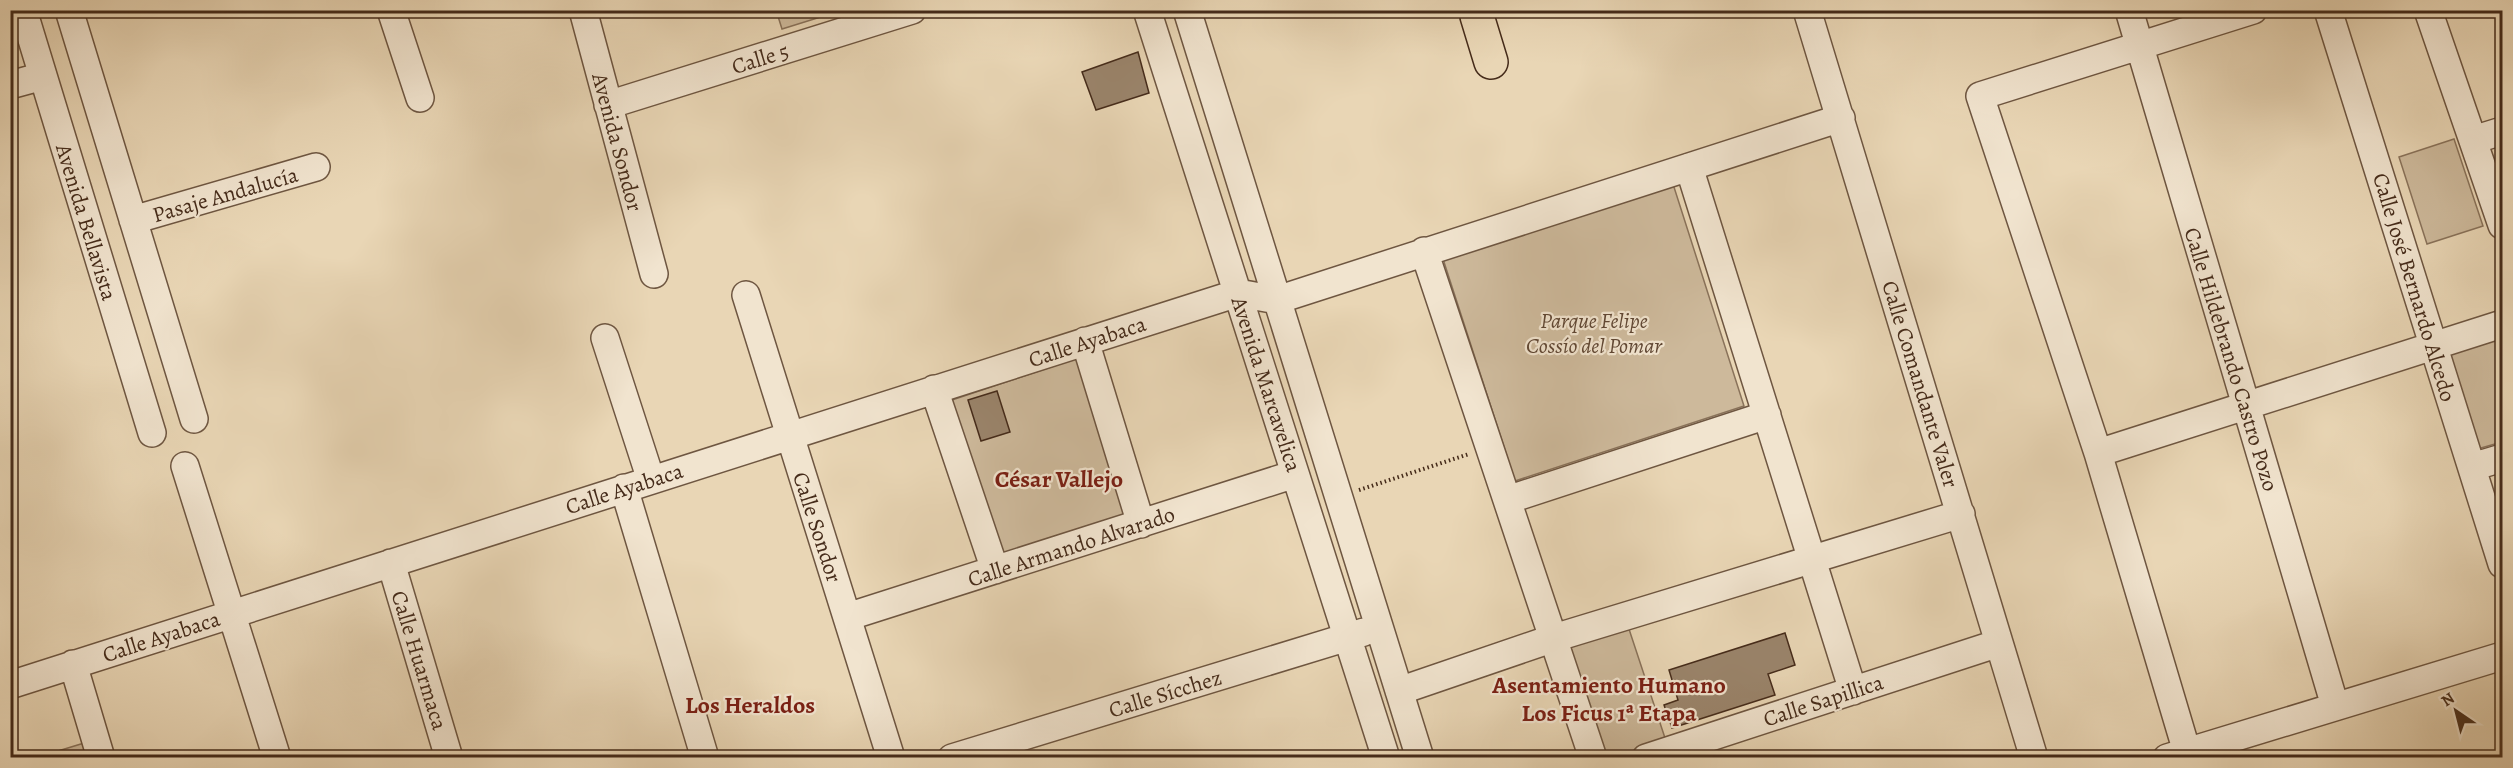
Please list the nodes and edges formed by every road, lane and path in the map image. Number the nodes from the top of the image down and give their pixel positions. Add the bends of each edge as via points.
1 (23, 10) edge
2 (69, 10) edge
3 (391, 10) edge
4 (583, 10) edge
5 (912, 10) edge
6 (1147, 10) edge
7 (1187, 10) edge
8 (1807, 10) edge
9 (2129, 10) edge
10 (2253, 10) edge
11 (2328, 10) edge
12 (2428, 10) edge
13 (1477, 16) dead end
14 (2139, 44) junction
15 (1491, 62) dead end
16 (43, 76) junction
17 (10, 85) edge
18 (420, 98) dead end
19 (608, 105) junction
20 (1841, 118) junction
21 (2502, 130) edge
22 (2473, 140) junction
23 (316, 167) dead end
24 (1689, 167) junction
25 (133, 220) junction
26 (2502, 225) edge
27 (1424, 251) junction
28 (654, 274) dead end
29 (1238, 293) junction
30 (746, 296) dead end
31 (1277, 300) junction
32 (2502, 324) edge
33 (168, 333) junction
34 (605, 339) dead end
35 (1085, 341) junction
36 (2434, 346) junction
37 (125, 347) junction
38 (934, 389) junction
39 (2246, 405) junction
40 (1767, 415) junction
41 (194, 419) dead end
42 (152, 433) dead end
43 (790, 436) junction
44 (1490, 447) junction
45 (2098, 453) junction
46 (2502, 458) edge
47 (185, 466) dead end
48 (2472, 467) junction
49 (1295, 474) junction
50 (651, 480) junction
51 (624, 488) junction
52 (1338, 496) junction
53 (1507, 500) junction
54 (1961, 514) junction
55 (1141, 524) junction
56 (1813, 560) junction
57 (391, 563) junction
58 (2502, 564) edge
59 (995, 570) junction
60 (231, 614) junction
61 (847, 617) junction
62 (1379, 627) junction
63 (1348, 637) junction
64 (1554, 638) junction
65 (1999, 643) junction
66 (2502, 656) edge
67 (74, 664) junction
68 (10, 685) edge
69 (1853, 690) junction
70 (1399, 691) junction
71 (2335, 706) junction
72 (1704, 749) edge
73 (2177, 755) edge
74 (101, 758) edge
75 (277, 758) edge
76 (449, 758) edge
77 (705, 758) edge
78 (891, 758) edge
79 (952, 758) edge
80 (1386, 758) edge
81 (1420, 758) edge
82 (1593, 758) edge
83 (1646, 758) edge
84 (2034, 758) edge

1 - 16 street, Avenida Bellavista
2 - 25 street, Avenida Bellavista
3 - 18 street
4 - 19 street, Avenida Sondor
5 - 19 street, Calle 5
6 - 29 street, Avenida Marcavelica
7 - 31 street, Avenida Marcavelica
8 - 20 street, Calle Comandante Valer
9 - 14 street, Calle Hildebrando Castro Pozo
10 - 14 street
11 - 36 street, Calle José Bernardo Alcedo
12 - 22 street
13 - 15 main road
14 - 39 street, Calle Hildebrando Castro Pozo
14 - 45 street via 1980,96
16 - 17 street
16 - 37 street, Avenida Bellavista
19 - 28 street, Avenida Sondor
20 - 24 street
20 - 54 street, Calle Comandante Valer
21 - 22 street
22 - 26 street
23 - 25 street, Pasaje Andalucía
24 - 27 street
24 - 40 street
25 - 33 street, Avenida Bellavista
27 - 31 street
27 - 44 street
29 - 31 street
29 - 35 street, Calle Ayabaca
29 - 49 street, Avenida Marcavelica
30 - 43 street, Calle Sondor
31 - 52 street, Avenida Marcavelica
32 - 36 street
33 - 37 street
33 - 41 street, Avenida Bellavista
34 - 50 street
35 - 38 street, Calle Ayabaca
35 - 55 street
36 - 39 street
36 - 48 street, Calle José Bernardo Alcedo
37 - 42 street, Avenida Bellavista
38 - 43 street, Calle Ayabaca
38 - 59 street
39 - 45 street
39 - 71 street, Calle Hildebrando Castro Pozo
40 - 53 street
40 - 56 street
43 - 50 street, Calle Ayabaca
43 - 61 street, Calle Sondor
44 - 52 path
44 - 53 street
45 - 73 street
46 - 48 street
47 - 60 street
48 - 58 street, Calle José Bernardo Alcedo
49 - 55 street, Calle Armando Alvarado
49 - 63 street, Avenida Marcavelica
50 - 51 street, Calle Ayabaca
51 - 57 street, Calle Ayabaca
51 - 77 street
52 - 62 street, Avenida Marcavelica
53 - 64 street
54 - 56 street
54 - 65 street, Calle Comandante Valer
55 - 59 street, Calle Armando Alvarado
56 - 64 street
56 - 69 street
57 - 60 street, Calle Ayabaca
57 - 76 street, Calle Huarmaca
59 - 61 street, Calle Armando Alvarado
60 - 67 street, Calle Ayabaca
60 - 75 street
61 - 78 street, Calle Sondor
62 - 63 street, Calle Sícchez
62 - 70 street, Avenida Marcavelica
63 - 79 street, Calle Sícchez
63 - 80 street, Avenida Marcavelica
64 - 70 street
64 - 82 street
65 - 69 street, Calle Sapillica
65 - 84 street, Calle Comandante Valer
66 - 71 street
67 - 68 street, Calle Ayabaca
67 - 74 street
69 - 72 street, Calle Sapillica
70 - 81 street, Avenida Marcavelica
71 - 73 street
72 - 83 street, Calle Sapillica

